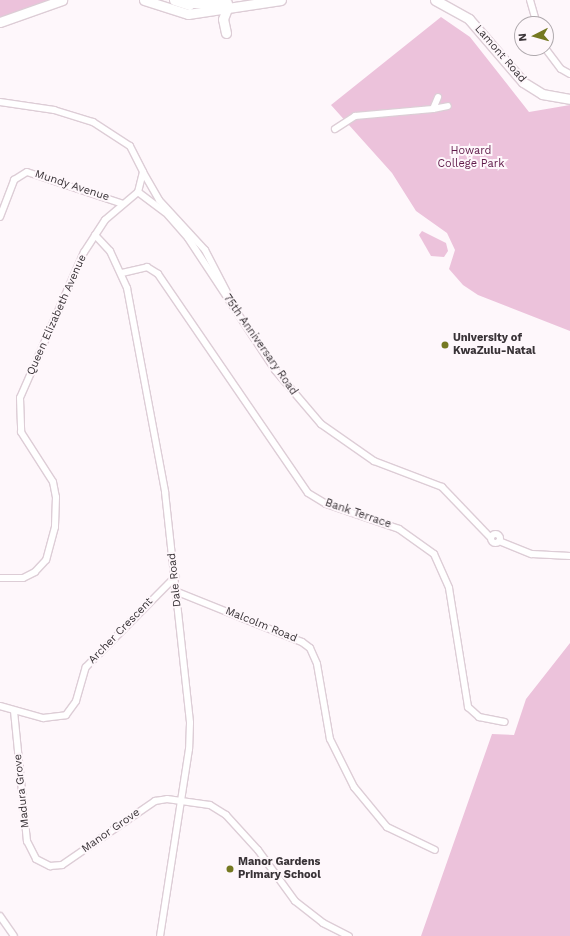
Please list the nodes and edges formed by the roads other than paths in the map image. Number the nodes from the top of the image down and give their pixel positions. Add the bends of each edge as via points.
1 (62, 0) edge
2 (144, 0) edge
3 (174, 0) edge
4 (280, 0) edge
5 (435, 0) edge
6 (530, 0) edge
7 (185, 3) junction
8 (231, 5) junction
9 (203, 12) junction
10 (535, 16) edge
11 (0, 22) edge
12 (226, 33) dead end
13 (551, 56) edge
14 (570, 74) edge
15 (438, 96) dead end
16 (570, 99) edge
17 (0, 102) edge
18 (448, 106) dead end
19 (433, 109) junction
20 (335, 129) dead end
21 (143, 172) junction
22 (138, 192) junction
23 (123, 204) junction
24 (0, 217) edge
25 (95, 235) junction
26 (122, 273) junction
27 (234, 307) junction
28 (570, 556) edge
29 (175, 577) junction
30 (0, 578) edge
31 (176, 591) junction
32 (0, 706) edge
33 (14, 711) junction
34 (505, 722) dead end
35 (179, 801) junction
36 (435, 850) dead end
37 (45, 865) joint
38 (0, 916) edge
39 (14, 936) edge
40 (160, 936) edge
41 (349, 936) edge

1 - 11 street
2 - 9 street via 188,14
3 - 7 street
4 - 8 street
5 - 16 street, Lamont Road via 468,19 527,85 542,94
6 - 10 street
7 - 8 street
7 - 9 street
8 - 9 street
8 - 12 street via 222,19
13 - 14 street via 561,70
15 - 19 street
17 - 21 street via 60,111 93,122 130,146
18 - 19 street
19 - 20 street via 355,116
21 - 22 street
21 - 27 street via 159,200 205,250
22 - 23 street, Queen Elizabeth Avenue
22 - 27 street, 75th Anniversary Road via 168,215 188,238
23 - 24 street, Mundy Avenue via 27,172 14,180
23 - 25 street, Queen Elizabeth Avenue
25 - 26 street, Dale Road via 110,251
25 - 30 street, Queen Elizabeth Avenue via 66,290 20,398 21,432 52,482 56,497 52,544 36,572 23,578
26 - 29 street, Dale Road via 161,470
26 - 34 street, Bank Terrace via 147,267 158,274 308,493 326,504 399,529 434,554 449,588 468,707 478,717
27 - 28 street, 75th Anniversary Road via 275,370 321,424 374,461 442,487 479,528 492,535 498,534 499,541 532,554
29 - 31 street, Dale Road
29 - 33 street, Archer Crescent via 86,667 76,700 66,715 51,719
31 - 35 street, Dale Road via 190,722 189,749
31 - 36 street, Malcolm Road via 302,642 310,648 317,664 330,739 354,787 388,827
32 - 33 street, Archer Crescent
33 - 37 street, Madura Grove via 26,841 36,859
35 - 37 street, Manor Grove via 155,801 71,860 54,867
35 - 40 street, Dale Road
35 - 41 street, Manor Grove via 218,808 258,850 295,901 323,923
38 - 39 street

